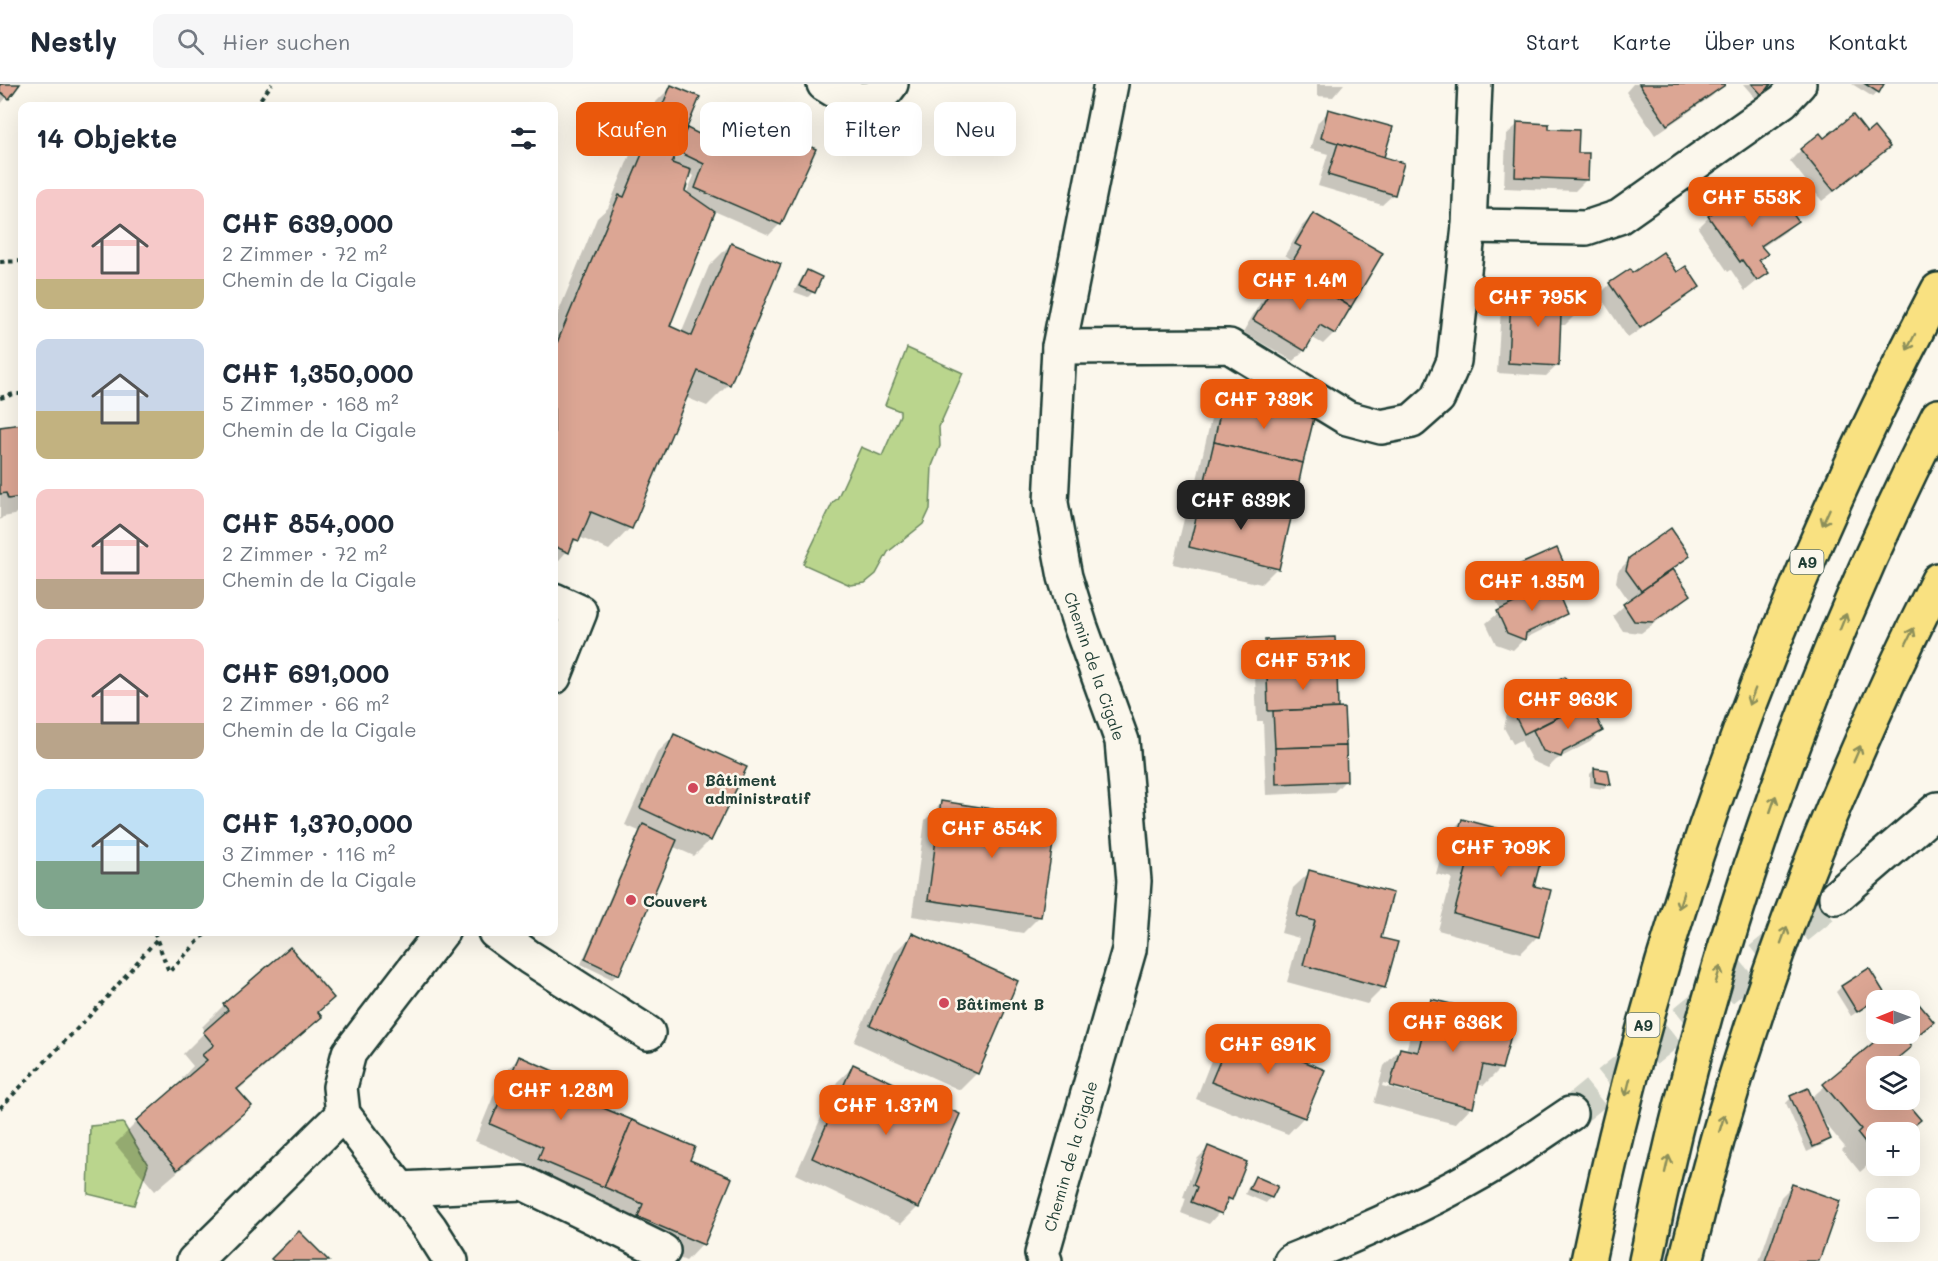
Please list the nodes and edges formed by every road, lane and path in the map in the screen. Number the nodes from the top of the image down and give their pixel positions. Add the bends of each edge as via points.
1 (272, 84) edge
2 (824, 84) edge
3 (891, 84) edge
4 (1111, 84) edge
5 (1475, 84) edge
6 (1799, 84) edge
7 (258, 102) edge
8 (1469, 226) junction
9 (18, 261) edge
10 (0, 262) edge
11 (1938, 290) edge
12 (1059, 346) junction
13 (18, 394) edge
14 (0, 398) edge
15 (1938, 416) edge
16 (1938, 580) edge
17 (558, 602) edge
18 (558, 667) edge
19 (1938, 809) edge
20 (1836, 897) tunnel mouth
21 (156, 936) edge
22 (203, 936) edge
23 (439, 936) edge
24 (500, 936) edge
25 (158, 939) junction
26 (648, 1033) dead end
27 (0, 1108) edge
28 (343, 1114) junction
29 (1570, 1114) tunnel mouth
30 (401, 1189) junction
31 (663, 1251) dead end
32 (194, 1261) edge
33 (451, 1261) edge
34 (1045, 1261) edge
35 (1292, 1261) edge
36 (1588, 1261) edge
37 (1646, 1261) edge
38 (1686, 1261) edge

1 - 7 path
2 - 3 street via 841,95 870,99 884,94
4 - 12 street, Chemin de la Cigale
5 - 8 street
6 - 8 street via 1783,101 1619,217 1586,228
8 - 12 street via 1454,362 1438,398 1412,421 1381,427 1347,418 1229,346
9 - 10 path
11 -> 36 highway, A9 via 1838,491 1730,754 1643,1025
12 - 34 street, Chemin de la Cigale via 1051,503 1065,577 1122,741 1134,881 1129,950 1042,1254
13 - 14 path
37 -> 15 highway via 1699,1038 1754,859 1851,604
38 -> 16 highway via 1744,1050 1802,886 1876,708
17 - 18 street via 580,612
19 - 20 street
21 - 25 path
22 - 25 path via 169,972
23 - 28 street via 349,1053 340,1087
24 - 26 street
25 - 27 path
28 - 30 street
28 - 32 street
29 - 35 street via 1497,1162 1426,1201
30 - 31 street via 523,1183
30 - 33 street

